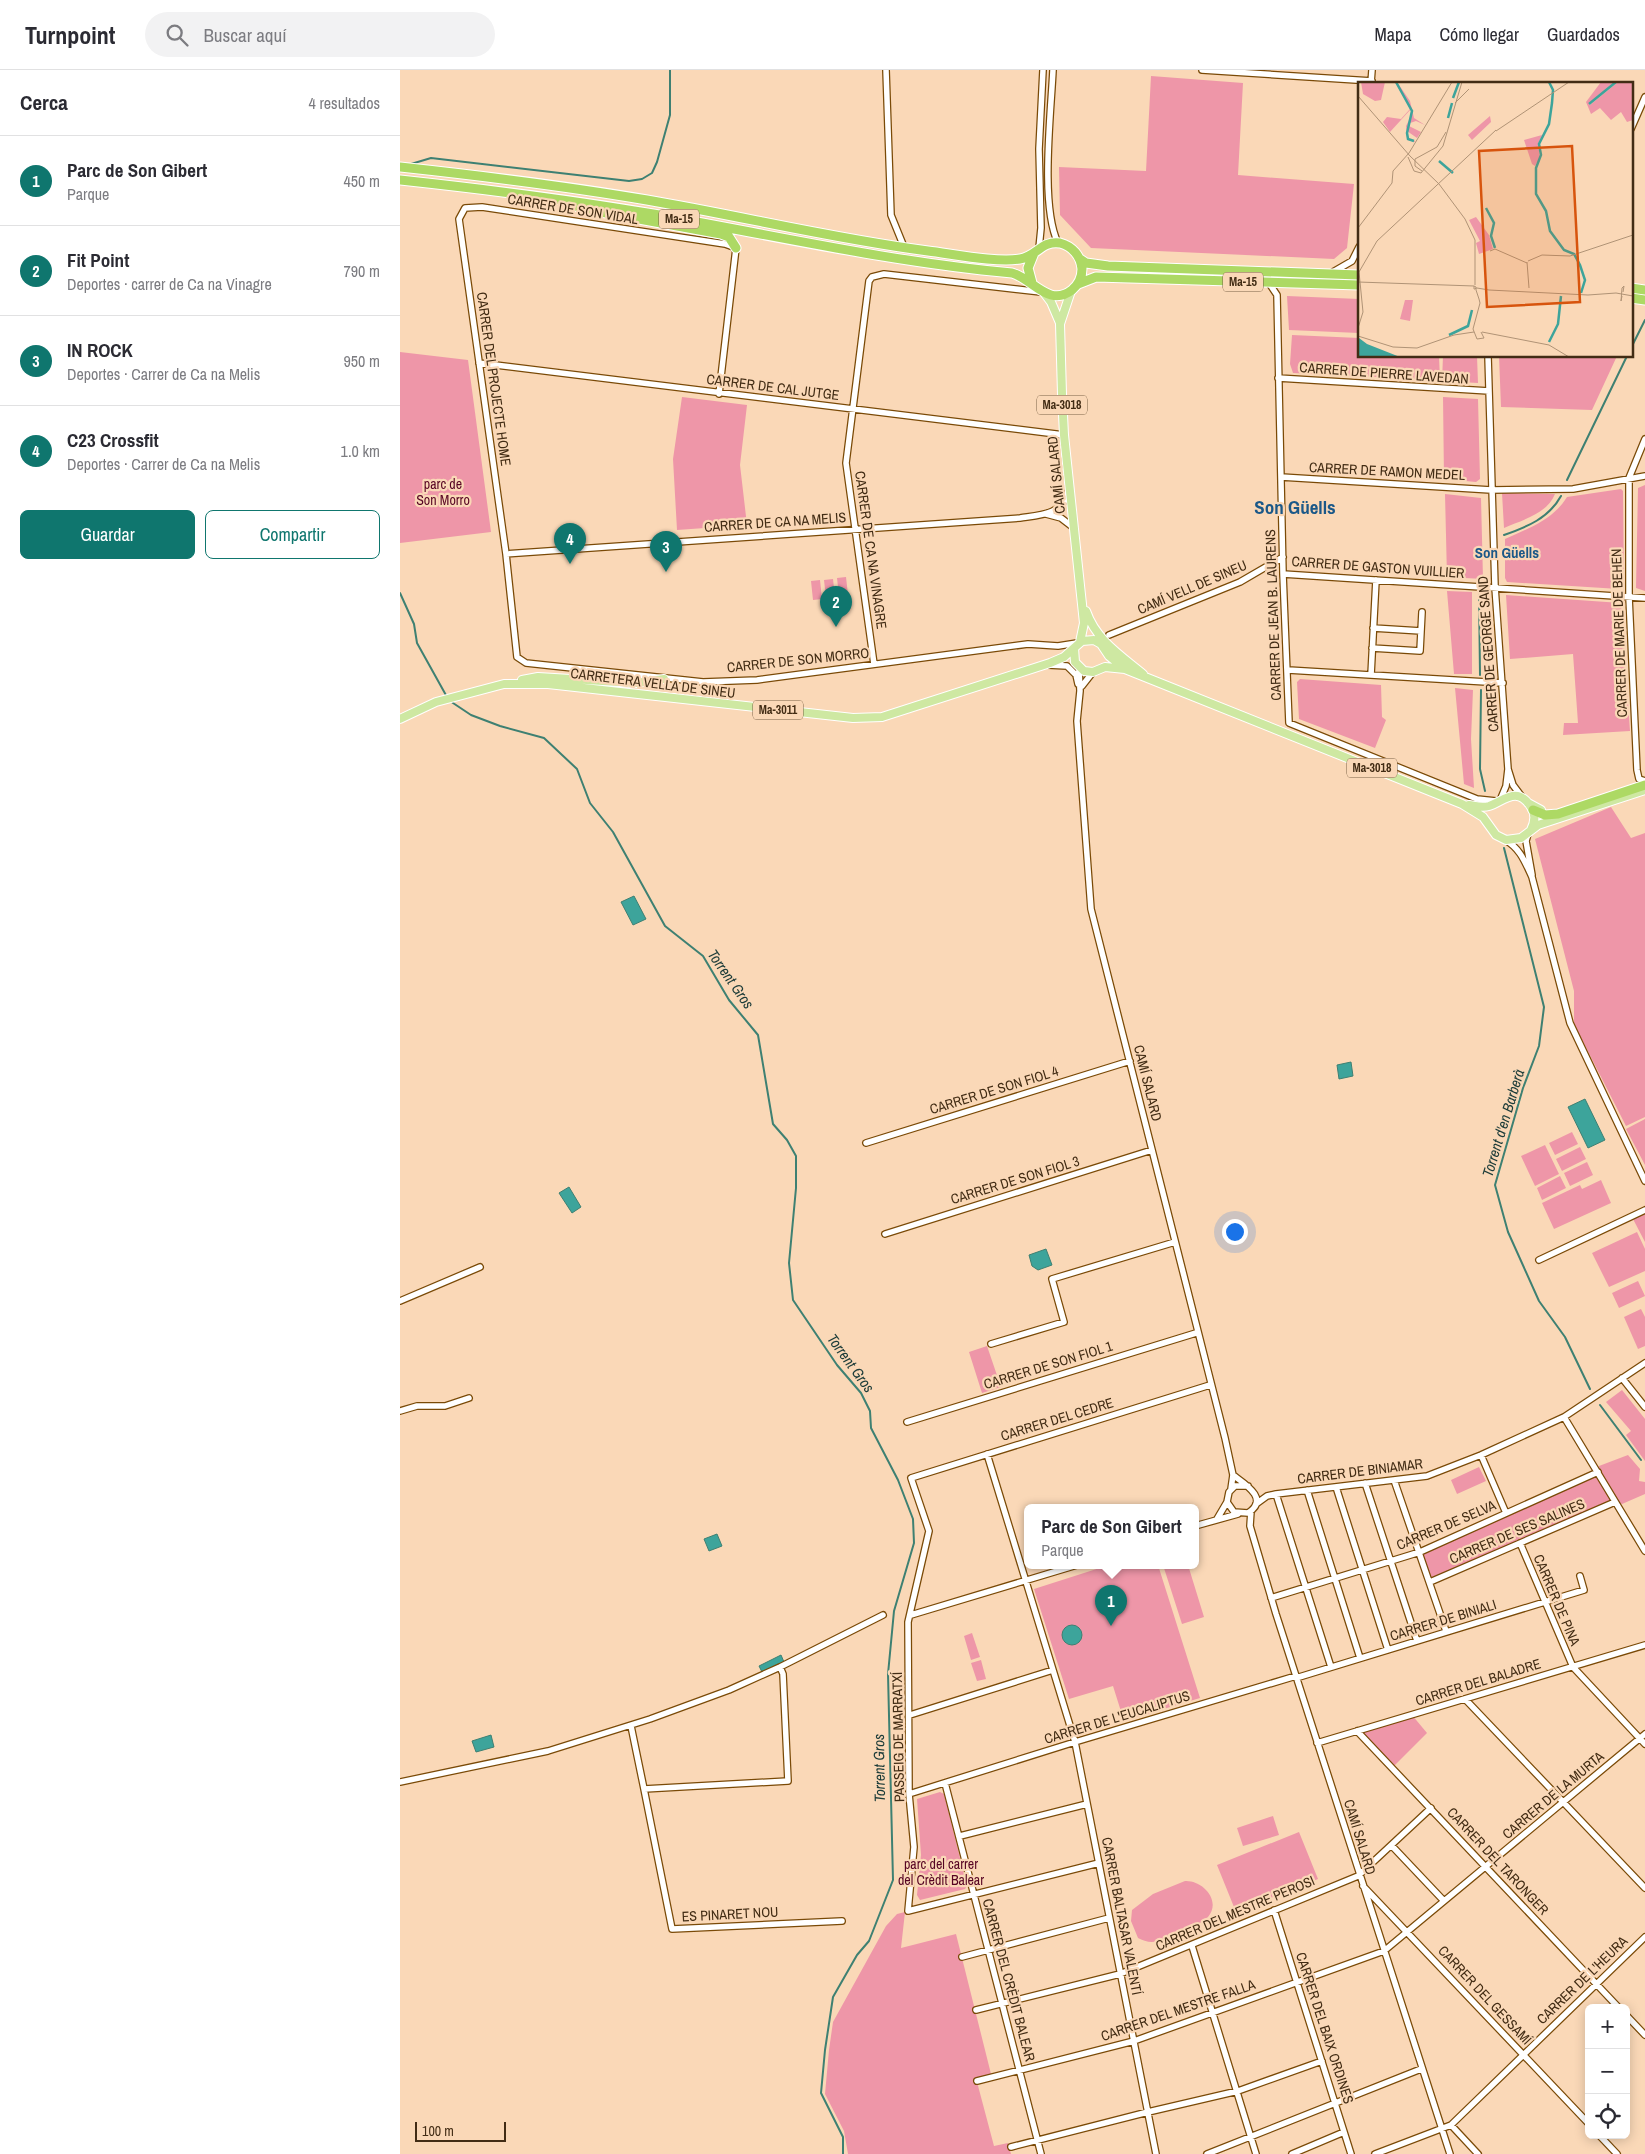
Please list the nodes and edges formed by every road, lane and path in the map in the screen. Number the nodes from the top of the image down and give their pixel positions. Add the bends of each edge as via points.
1 (886, 70) edge
2 (1043, 70) edge
3 (1053, 70) edge
4 (1202, 70) edge
5 (1372, 70) edge
6 (1371, 82) edge
7 (1645, 97) edge
8 (1632, 127) edge
9 (400, 167) edge
10 (400, 180) edge
11 (526, 194) junction
12 (465, 208) joint
13 (1058, 243) junction
14 (904, 247) junction
15 (736, 248) junction
16 (1358, 248) edge
17 (1036, 251) junction
18 (1080, 259) junction
19 (1327, 274) junction
20 (1358, 275) edge
21 (1269, 282) junction
22 (1286, 283) junction
23 (1032, 284) junction
24 (1358, 286) edge
25 (1074, 287) junction
26 (1632, 288) edge
27 (1645, 290) edge
28 (1043, 293) junction
29 (1277, 295) junction
30 (1632, 298) edge
31 (1645, 300) edge
32 (1060, 324) junction
33 (1488, 358) edge
34 (479, 364) junction
35 (1278, 378) junction
36 (1489, 391) junction
37 (719, 394) junction
38 (853, 409) junction
39 (1064, 435) junction
40 (1645, 439) edge
41 (1645, 476) edge
42 (1281, 477) junction
43 (1629, 478) junction
44 (1070, 487) junction
45 (1491, 490) junction
46 (1046, 514) junction
47 (1074, 528) junction
48 (855, 529) junction
49 (506, 554) junction
50 (1282, 557) junction
51 (1283, 574) junction
52 (1376, 580) junction
53 (1495, 587) junction
54 (1629, 597) junction
55 (1081, 598) junction
56 (1645, 598) edge
57 (1422, 612) dead end
58 (1084, 623) junction
59 (1373, 628) junction
60 (1421, 631) junction
61 (1109, 635) dead end
62 (1094, 640) junction
63 (1077, 645) junction
64 (1372, 648) junction
65 (1105, 652) junction
66 (517, 657) joint
67 (1050, 663) junction
68 (874, 664) junction
69 (1039, 666) junction
70 (1078, 667) junction
71 (1125, 669) junction
72 (1096, 670) junction
73 (1288, 670) junction
74 (1371, 675) junction
75 (664, 679) junction
76 (1150, 680) junction
77 (509, 682) junction
78 (1503, 683) junction
79 (1080, 691) junction
80 (1079, 699) junction
81 (400, 718) edge
82 (1508, 770) junction
83 (1645, 781) edge
84 (1645, 785) edge
85 (1645, 790) edge
86 (1498, 800) junction
87 (1462, 804) junction
88 (1528, 804) junction
89 (1491, 826) junction
90 (1530, 832) junction
91 (1502, 838) junction
92 (1532, 878) junction
93 (1130, 1061) junction
94 (866, 1143) dead end
95 (1152, 1150) junction
96 (1645, 1181) edge
97 (1645, 1210) edge
98 (885, 1234) dead end
99 (1175, 1242) junction
100 (1539, 1260) dead end
101 (480, 1267) dead end
102 (400, 1301) edge
103 (1196, 1333) junction
104 (991, 1344) dead end
105 (1645, 1363) edge
106 (1622, 1378) junction
107 (1210, 1385) junction
108 (469, 1398) dead end
109 (1645, 1407) edge
110 (400, 1412) edge
111 (1564, 1417) junction
112 (907, 1422) dead end
113 (987, 1454) junction
114 (1482, 1455) junction
115 (1598, 1472) junction
116 (1233, 1475) junction
117 (912, 1478) joint
118 (1394, 1480) junction
119 (1365, 1483) junction
120 (1248, 1486) junction
121 (1336, 1487) junction
122 (1232, 1489) junction
123 (1306, 1490) junction
124 (1255, 1492) junction
125 (1276, 1494) junction
126 (1267, 1496) junction
127 (1227, 1502) junction
128 (1615, 1502) junction
129 (1256, 1504) junction
130 (1251, 1511) junction
131 (1506, 1513) junction
132 (1239, 1514) junction
133 (1217, 1519) junction
134 (1199, 1525) edge
135 (1250, 1526) junction
136 (1520, 1543) junction
137 (1645, 1551) edge
138 (1420, 1552) junction
139 (1390, 1561) junction
140 (1064, 1569) edge
141 (1362, 1570) junction
142 (1580, 1576) dead end
143 (1334, 1578) junction
144 (1026, 1581) junction
145 (1430, 1582) junction
146 (1305, 1587) junction
147 (1271, 1598) junction
148 (1544, 1603) junction
149 (911, 1614) junction
150 (883, 1615) dead end
151 (1446, 1631) junction
152 (1416, 1641) junction
153 (1645, 1645) edge
154 (1388, 1650) junction
155 (1360, 1658) junction
156 (780, 1667) junction
157 (1331, 1667) junction
158 (1573, 1667) junction
159 (1053, 1670) junction
160 (1296, 1677) junction
161 (1465, 1699) junction
162 (910, 1715) junction
163 (631, 1726) junction
164 (1357, 1732) junction
165 (1642, 1737) edge
166 (1075, 1742) junction
167 (1317, 1743) junction
168 (1645, 1744) edge
169 (400, 1782) edge
170 (945, 1783) junction
171 (644, 1789) junction
172 (910, 1794) junction
173 (1562, 1803) junction
174 (1087, 1804) junction
175 (1431, 1808) junction
176 (960, 1836) junction
177 (1392, 1846) junction
178 (1098, 1863) junction
179 (1486, 1867) junction
180 (1358, 1876) junction
181 (1361, 1884) junction
182 (1645, 1888) edge
183 (974, 1894) junction
184 (1444, 1901) junction
185 (1274, 1910) junction
186 (1109, 1918) junction
187 (842, 1921) dead end
188 (1407, 1932) junction
189 (1645, 1938) edge
190 (1192, 1946) junction
191 (988, 1950) junction
192 (1384, 1951) junction
193 (962, 1957) dead end
194 (1120, 1974) junction
195 (1297, 1982) junction
196 (1597, 1984) junction
197 (1002, 2003) junction
198 (1615, 2004) edge
199 (976, 2010) dead end
200 (1214, 2013) junction
201 (1630, 2019) edge
202 (1645, 2035) edge
203 (1134, 2041) junction
204 (1523, 2054) junction
205 (1322, 2061) junction
206 (1421, 2069) junction
207 (1020, 2071) junction
208 (977, 2081) dead end
209 (1238, 2091) junction
210 (1336, 2104) junction
211 (1148, 2112) junction
212 (1585, 2120) edge
213 (1451, 2125) junction
214 (1442, 2129) junction
215 (1344, 2132) junction
216 (1251, 2137) junction
217 (1603, 2139) edge
218 (1037, 2141) junction
219 (1011, 2148) dead end
220 (1041, 2154) edge
221 (1156, 2154) edge
222 (1207, 2154) edge
223 (1256, 2154) edge
224 (1292, 2154) edge
225 (1351, 2154) edge
226 (1375, 2154) edge
227 (1450, 2154) edge
228 (1478, 2154) edge
229 (1616, 2154) edge

1 - 14 street via 890,215
2 - 17 street via 1038,149 1041,228
3 - 13 street via 1049,194 1052,227
4 - 6 street
5 - 6 street
7 - 8 street
9 - 14 highway, Ma-15 via 646,200
10 - 11 highway, Ma-15
11 - 15 highway via 586,210 721,234 728,237
11 - 23 highway, Ma-15 via 878,256 1012,273
12 - 15 street, CARRER DE SON VIDAL via 482,207
12 - 34 street, CARRER DEL PROJECTE HOME via 460,219
13 - 17 highway, Ma-15
13 - 18 highway, Ma-15 via 1073,250
14 - 17 highway, Ma-15 via 1011,260
15 - 37 street
16 - 19 street via 1352,261
17 - 23 highway via 1028,268
18 - 19 highway, Ma-15 via 1108,266
18 - 25 highway via 1082,274
19 - 20 highway, Ma-15
21 - 22 highway, Ma-15
21 - 25 highway, Ma-15 via 1096,276
21 - 29 street
22 - 24 highway, Ma-15
22 - 29 street
23 - 28 highway, Ma-15
25 - 28 highway, Ma-15 via 1058,296
25 - 32 main road, CAMÍ SALARD / Ma-3018
26 - 27 highway
28 - 32 main road, CAMÍ SALARD / Ma-3018 via 1051,302
28 - 38 street via 884,274 872,277
29 - 35 street, CARRER DE JEAN B. LAURENS
30 - 31 highway
32 - 39 main road, CAMÍ SALARD / Ma-3018
33 - 36 street, CARRER DE GEORGE SAND
34 - 37 street, CARRER DE CAL JUTGE
34 - 49 street, CARRER DEL PROJECTE HOME
35 - 36 street, CARRER DE PIERRE LAVEDAN
35 - 42 street, CARRER DE JEAN B. LAURENS
36 - 45 street, CARRER DE GEORGE SAND
37 - 38 street, CARRER DE CAL JUTGE
38 - 39 street, CARRER DE CAL JUTGE
38 - 48 street, CARRER DE CA NA VINAGRE via 846,463
39 - 44 main road, CAMÍ SALARD / Ma-3018
40 - 43 street
41 - 43 street
42 - 45 street, CARRER DE RAMON MEDEL
42 - 50 street, CARRER DE JEAN B. LAURENS
43 - 45 street via 1573,489
43 - 54 street, CARRER DE MARIE DE BEHEN
44 - 46 street, CARRER DE CA NA MELIS via 1061,507
44 - 47 main road, CAMÍ SALARD / Ma-3018
45 - 53 street, CARRER DE GEORGE SAND
46 - 47 street, CARRER DE CA NA MELIS via 1061,518
46 - 48 street, CARRER DE CA NA MELIS
47 - 55 main road, CAMÍ SALARD / Ma-3018
48 - 49 street, CARRER DE CA NA MELIS
48 - 68 street, CARRER DE CA NA VINAGRE
49 - 66 street, CARRER DEL PROJECTE HOME
50 - 51 street, CARRER DE JEAN B. LAURENS
50 - 61 street, CAMÍ VELL DE SINEU via 1240,582
51 - 52 street, CARRER DE GASTON VUILLIER
51 - 73 street, CARRER DE JEAN B. LAURENS
52 - 53 street, CARRER DE GASTON VUILLIER
52 - 59 street
53 - 54 street
53 - 78 street, CARRER DE GEORGE SAND
54 - 56 street
54 - 83 street, CARRER DE MARIE DE BEHEN via 1638,776 1639,780
55 - 58 main road, CAMÍ SALARD / Ma-3018
55 - 76 main road via 1097,634
57 - 60 street
58 - 62 main road, CAMÍ SALARD / Ma-3018
58 - 63 main road, CAMÍ SALARD / Ma-3018
59 - 60 street
59 - 64 street
60 - 64 street via 1420,651
62 - 63 main road
62 - 65 main road, Ma-3018
63 - 67 main road, CARRETERA VELLA DE SINEU / Ma-3011 via 1064,657
63 - 68 street, CARRER DE SON MORRO via 1028,644
63 - 70 main road, Ma-3018 via 1074,657
64 - 74 street
65 - 71 main road, Ma-3018
65 - 72 main road via 1106,660
66 - 75 street, CARRER DE SON MORRO via 526,663
67 - 69 main road, CARRETERA VELLA DE SINEU / Ma-3011
67 - 70 main road, CARRETERA VELLA DE SINEU / Ma-3011 via 1064,661
68 - 75 street, CARRER DE SON MORRO via 757,680 703,682
69 - 77 main road, CARRETERA VELLA DE SINEU / Ma-3011 via 882,717 853,718
69 - 80 street via 1058,665 1072,669 1076,675
70 - 72 main road, Ma-3018 via 1087,672
70 - 79 street, CAMÍ SALARD
71 - 72 main road, Ma-3018
71 - 76 main road, Ma-3018
72 - 79 street, CAMÍ SALARD
73 - 74 street
73 - 86 street, CARRER DE JEAN B. LAURENS via 1289,723 1477,799
74 - 78 street
75 - 77 main road via 636,683 538,677
76 - 87 main road, Ma-3018
77 - 81 main road, CARRETERA VELLA DE SINEU / Ma-3011 via 459,694
78 - 82 street, CARRER DE GEORGE SAND
79 - 80 street, CAMÍ SALARD
80 - 93 street, CAMÍ SALARD via 1077,721 1091,909
82 - 86 street via 1506,786
82 - 88 street via 1513,785
83 - 88 main road, Ma-3018 via 1555,811 1544,811
84 - 88 highway via 1558,814 1545,815
85 - 90 main road via 1547,822
86 - 87 main road, Ma-3018 via 1483,807
86 - 88 main road, Ma-3018 via 1509,796
86 - 89 main road via 1490,814
87 - 89 main road, Ma-3018
88 - 90 main road via 1534,820
89 - 91 main road, Ma-3018
90 - 91 main road via 1518,839
90 - 92 street via 1527,843
91 - 92 street via 1521,854
92 - 96 street via 1570,1023
93 - 94 street, CARRER DE SON FIOL 4
93 - 95 street, CAMÍ SALARD
95 - 98 street, CARRER DE SON FIOL 3
95 - 99 street, CAMÍ SALARD
97 - 100 street
99 - 103 street, CAMÍ SALARD
99 - 104 street via 1052,1279 1064,1322
101 - 102 street
103 - 107 street, CAMÍ SALARD
103 - 112 street, CARRER DE SON FIOL 1
105 - 106 street, CARRER DE BINIAMAR
106 - 109 street
106 - 111 street, CARRER DE BINIAMAR
107 - 113 street, CARRER DEL CEDRE
107 - 116 street, CAMÍ SALARD
108 - 110 street via 445,1406 417,1406
111 - 114 street, CARRER DE BINIAMAR
111 - 115 street
113 - 117 street, CARRER DEL CEDRE
113 - 144 street, CARRER BALTASAR VALENTÍ
114 - 118 street, CARRER DE BINIAMAR via 1427,1476
114 - 131 street
115 - 128 street
115 - 131 street, CARRER DE SELVA
116 - 120 street
116 - 122 street, CAMÍ SALARD
117 - 149 street, PASSEIG DE MARRATXÍ via 929,1531
118 - 119 street, CARRER DE BINIAMAR
118 - 138 street
119 - 121 street, CARRER DE BINIAMAR
119 - 139 street
120 - 122 street via 1239,1485
120 - 124 street
121 - 123 street, CARRER DE BINIAMAR
121 - 141 street
122 - 127 street
123 - 125 street, CARRER DE BINIAMAR
123 - 143 street
124 - 126 street
124 - 129 street
125 - 126 street, CARRER DE BINIAMAR
125 - 146 street
126 - 129 street, CARRER DE BINIAMAR
127 - 132 street via 1231,1510
127 - 133 street
128 - 136 street, CARRER DE SES SALINES
128 - 137 street
129 - 130 street
130 - 132 street
130 - 135 street, CAMÍ SALARD
131 - 138 street, CARRER DE SELVA
132 - 133 street
132 - 135 street, CAMÍ SALARD
133 - 134 street
135 - 147 street, CAMÍ SALARD
136 - 145 street, CARRER DE SES SALINES
136 - 148 street, CARRER DE PINA
138 - 139 street, CARRER DE SELVA
138 - 145 street
139 - 141 street, CARRER DE SELVA
139 - 152 street
140 - 144 street
141 - 143 street, CARRER DE SELVA
141 - 154 street
142 - 148 street, CARRER DE BINIALI via 1584,1590
143 - 146 street, CARRER DE SELVA
143 - 155 street
144 - 149 street
144 - 159 street, CARRER BALTASAR VALENTÍ
145 - 151 street
146 - 147 street, CARRER DE SELVA
146 - 157 street
147 - 160 street, CAMÍ SALARD
148 - 151 street, CARRER DE BINIALI
148 - 158 street, CARRER DE PINA
149 - 162 street, PASSEIG DE MARRATXÍ via 908,1622
150 - 156 street
151 - 152 street, CARRER DE BINIALI
152 - 154 street, CARRER DE BINIALI
153 - 158 street, CARRER DEL BALADRE
154 - 155 street, CARRER DE BINIALI
155 - 157 street, CARRER DE BINIALI
156 - 163 street via 729,1690
156 - 171 street via 788,1781
157 - 160 street, CARRER DE BINIALI
158 - 161 street, CARRER DEL BALADRE
158 - 165 street, CARRER DE PINA
159 - 162 street
159 - 166 street, CARRER BALTASAR VALENTÍ
160 - 166 street, CARRER DE L'EUCALIPTUS
160 - 167 street, CAMÍ SALARD
161 - 164 street, CARRER DEL BALADRE
161 - 173 street
162 - 172 street, PASSEIG DE MARRATXÍ
163 - 169 street via 548,1751
163 - 171 street, ES PINARET NOU
164 - 167 street, CARRER DEL BALADRE
164 - 175 street, CARRER DEL TARONGER
165 - 168 street, CARRER DE PINA
165 - 173 street, CARRER DE LA MURTA
166 - 170 street, CARRER DE L'EUCALIPTUS
166 - 174 street, CARRER BALTASAR VALENTÍ
167 - 180 street, CAMÍ SALARD
170 - 172 street, CARRER DE L'EUCALIPTUS
170 - 176 street, CARRER DEL CRÈDIT BALEAR
171 - 187 street, ES PINARET NOU via 672,1929
172 - 183 street, PASSEIG DE MARRATXÍ via 914,1860 908,1911
173 - 179 street, CARRER DE LA MURTA
173 - 182 street
174 - 176 street
174 - 178 street, CARRER BALTASAR VALENTÍ
175 - 177 street, CARRER DEL MESTRE PEROSI
175 - 179 street, CARRER DEL TARONGER
176 - 183 street, CARRER DEL CRÈDIT BALEAR
177 - 180 street, CARRER DEL MESTRE PEROSI
177 - 184 street
178 - 183 street
178 - 186 street, CARRER BALTASAR VALENTÍ
179 - 184 street, CARRER DE LA MURTA
179 - 196 street, CARRER DEL TARONGER
180 - 181 street, CAMÍ SALARD
180 - 185 street, CARRER DEL MESTRE PEROSI
181 - 188 street, CARRER DEL GESSAMÍ
181 - 192 street, CAMÍ SALARD
183 - 191 street, CARRER DEL CRÈDIT BALEAR
184 - 188 street, CARRER DE LA MURTA
185 - 190 street, CARRER DEL MESTRE PEROSI
185 - 195 street, CARRER DEL BAIX ORDINES
186 - 191 street
186 - 194 street, CARRER BALTASAR VALENTÍ
188 - 192 street, CARRER DE LA MURTA
188 - 204 street, CARRER DEL GESSAMÍ
189 - 196 street, CARRER DE L'HEURA
190 - 194 street, CARRER DEL MESTRE PEROSI
190 - 200 street
191 - 193 street
191 - 197 street, CARRER DEL CRÈDIT BALEAR
192 - 195 street, CARRER DEL MESTRE FALLA
192 - 206 street, CAMÍ SALARD
194 - 197 street, CARRER DEL MESTRE PEROSI
194 - 203 street, CARRER BALTASAR VALENTÍ
195 - 200 street, CARRER DEL MESTRE FALLA
195 - 205 street, CARRER DEL BAIX ORDINES
196 - 198 street, CARRER DEL TARONGER
196 - 204 street, CARRER DE L'HEURA
197 - 199 street, CARRER DEL MESTRE PEROSI
197 - 207 street, CARRER DEL CRÈDIT BALEAR
200 - 203 street, CARRER DEL MESTRE FALLA
200 - 209 street
201 - 202 street
203 - 207 street, CARRER DEL MESTRE FALLA
203 - 211 street, CARRER BALTASAR VALENTÍ
204 - 212 street, CARRER DEL GESSAMÍ
204 - 213 street, CARRER DE L'HEURA
205 - 209 street
205 - 210 street, CARRER DEL BAIX ORDINES
206 - 210 street
206 - 214 street, CAMÍ SALARD
207 - 208 street, CARRER DEL MESTRE FALLA
207 - 218 street, CARRER DEL CRÈDIT BALEAR
209 - 211 street
209 - 216 street
210 - 215 street, CARRER DEL BAIX ORDINES
210 - 216 street
211 - 218 street
211 - 221 street, CARRER BALTASAR VALENTÍ
213 - 214 street
213 - 228 street
214 - 226 street
214 - 227 street, CAMÍ SALARD
215 - 224 street
215 - 225 street, CARRER DEL BAIX ORDINES
216 - 222 street
216 - 223 street
217 - 229 street
218 - 219 street
218 - 220 street, CARRER DEL CRÈDIT BALEAR

